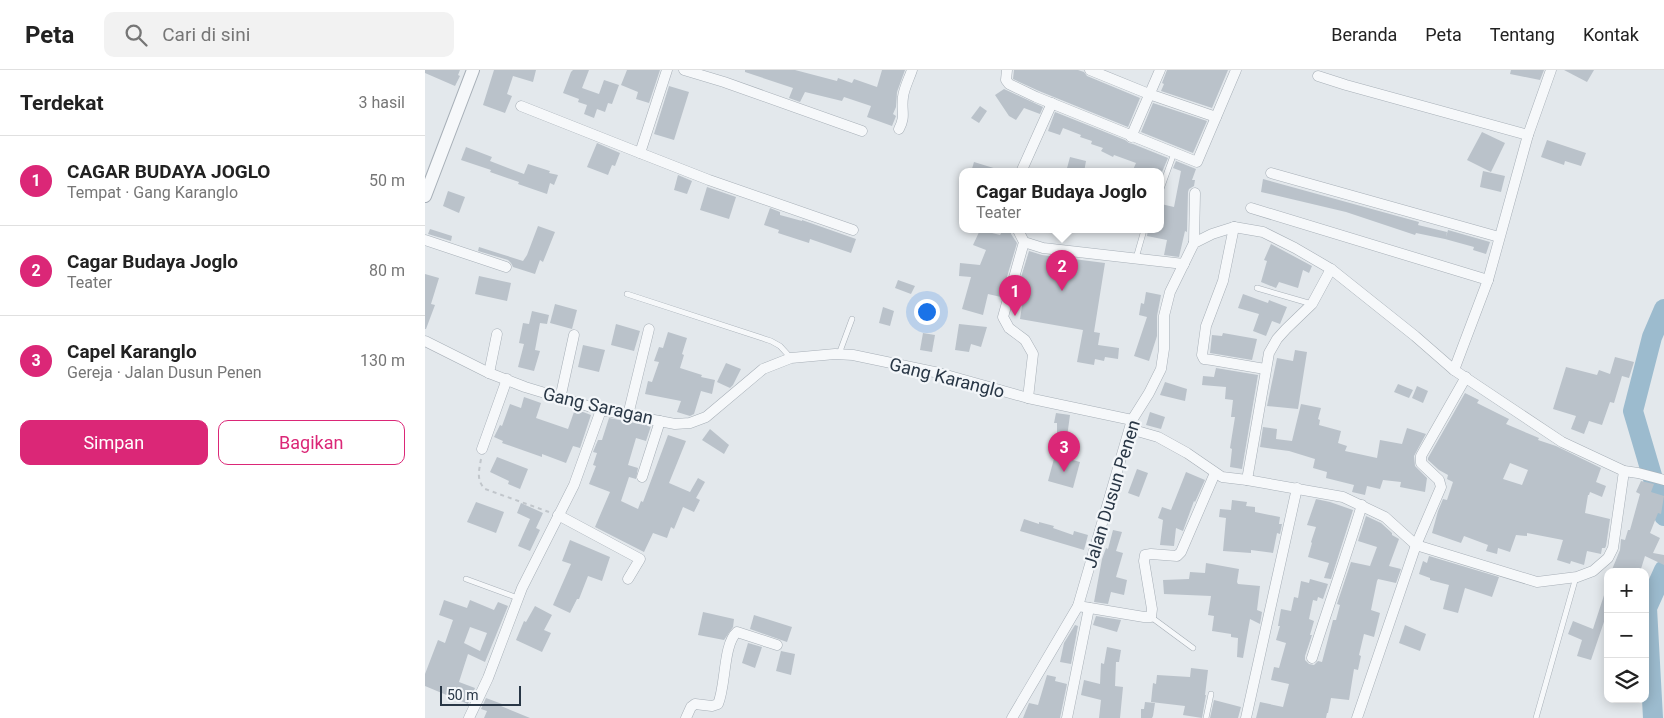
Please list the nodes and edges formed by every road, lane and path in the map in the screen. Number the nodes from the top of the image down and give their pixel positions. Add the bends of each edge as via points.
1 (473, 70) edge
2 (667, 70) edge
3 (684, 70) edge
4 (912, 70) edge
5 (1007, 70) edge
6 (1090, 70) edge
7 (1160, 70) edge
8 (1236, 70) edge
9 (1551, 70) edge
10 (1318, 76) dead end
11 (1149, 94) junction
12 (1052, 103) junction
13 (521, 106) dead end
14 (1216, 117) junction
15 (899, 129) dead end
16 (862, 131) dead end
17 (1528, 135) junction
18 (1131, 137) junction
19 (640, 153) junction
20 (1174, 153) junction
21 (1023, 168) edge
22 (1271, 173) dead end
23 (1164, 181) edge
24 (1195, 193) dead end
25 (425, 196) edge
26 (1251, 208) dead end
27 (1231, 228) junction
28 (853, 230) dead end
29 (1020, 233) edge
30 (1143, 233) edge
31 (1499, 237) junction
32 (425, 240) edge
33 (1024, 242) junction
34 (1194, 243) junction
35 (1136, 258) junction
36 (1184, 264) junction
37 (506, 267) dead end
38 (1331, 269) junction
39 (1488, 280) junction
40 (1257, 288) dead end
41 (627, 294) dead end
42 (1312, 304) junction
43 (852, 319) dead end
44 (649, 329) dead end
45 (497, 334) dead end
46 (574, 335) dead end
47 (425, 341) edge
48 (839, 354) junction
49 (791, 358) junction
50 (1265, 369) junction
51 (763, 370) joint
52 (1454, 370) junction
53 (489, 373) junction
54 (1466, 377) junction
55 (507, 379) junction
56 (1028, 398) junction
57 (559, 399) junction
58 (601, 410) junction
59 (628, 415) junction
60 (660, 421) junction
61 (1131, 425) junction
62 (482, 449) joint
63 (1624, 471) junction
64 (1215, 473) junction
65 (642, 477) dead end
66 (1247, 480) junction
67 (1664, 480) edge
68 (1297, 488) junction
69 (1362, 505) junction
70 (558, 515) junction
71 (1416, 545) junction
72 (1577, 577) junction
73 (628, 579) dead end
74 (466, 580) dead end
75 (518, 598) junction
76 (1078, 606) junction
77 (1089, 608) junction
78 (1148, 617) junction
79 (777, 645) dead end
80 (1193, 648) dead end
81 (1312, 658) dead end
82 (1211, 694) dead end
83 (469, 718) edge
84 (686, 718) edge
85 (1012, 718) edge
86 (1067, 718) edge
87 (1206, 718) edge
88 (1246, 718) edge
89 (1357, 718) edge
90 (1535, 718) edge

1 - 25 street
2 - 19 street
3 - 16 street
4 - 15 street via 902,99 904,114
5 - 12 street via 1009,84
6 - 11 street
7 - 11 street
8 - 14 street
9 - 17 street
10 - 17 street
11 - 14 street
11 - 18 street
12 - 18 street
12 - 21 street
13 - 19 street
14 - 20 street via 1197,162
17 - 31 street
18 - 20 street
19 - 28 street
20 - 23 lane
22 - 31 street
24 - 34 street
26 - 39 street
27 - 34 street
27 - 38 street via 1263,232
27 - 50 street via 1223,281 1206,326 1202,355 1204,359
29 - 33 street
30 - 35 lane
31 - 39 street
32 - 37 street
33 - 35 street via 1043,248
33 - 56 street via 1003,317 1009,328 1025,340 1033,354
34 - 36 street, Jalan Dusun Penen
35 - 36 street
36 - 61 street, Jalan Dusun Penen via 1170,292 1164,316 1161,369
38 - 42 street
38 - 52 street
39 - 52 street
40 - 42 lane
41 - 49 lane via 771,341
42 - 50 street via 1277,339
43 - 48 lane
44 - 59 street
45 - 53 street
46 - 57 street
47 - 53 street, Gang Saragan
48 - 49 street, Gang Karanglo
48 - 56 street, Gang Karanglo via 939,373
49 - 51 street, Gang Karanglo
50 - 66 street
51 - 60 street, Gang Saragan via 706,417 690,423
52 - 54 street
53 - 55 street, Gang Saragan
54 - 63 street via 1562,442
54 - 71 street via 1421,456 1421,463 1439,480 1441,487
55 - 57 street, Gang Saragan
55 - 62 street
56 - 61 street, Gang Karanglo
57 - 58 street, Gang Saragan
58 - 59 street, Gang Saragan
58 - 70 street via 574,485
59 - 60 street, Gang Saragan
60 - 65 street
61 - 64 street, Gang Karanglo via 1187,453
61 - 76 street, Jalan Dusun Penen
62 - 70 path via 479,484
63 - 67 street
63 - 72 street via 1613,548 1608,558 1593,571
64 - 66 street
64 - 78 street via 1181,552 1177,556 1145,555
66 - 68 street
68 - 69 street via 1343,497
68 - 88 street
69 - 71 street via 1385,517
69 - 81 street
70 - 73 street via 640,559
70 - 75 street
71 - 72 street via 1537,582
71 - 89 street
72 - 90 lane
74 - 75 lane
75 - 83 street
76 - 77 street
76 - 85 street, Jalan Dusun Penen
77 - 78 street
77 - 86 street
78 - 80 lane
79 - 84 street via 737,632 730,645 722,695 717,704 695,704
82 - 87 lane

